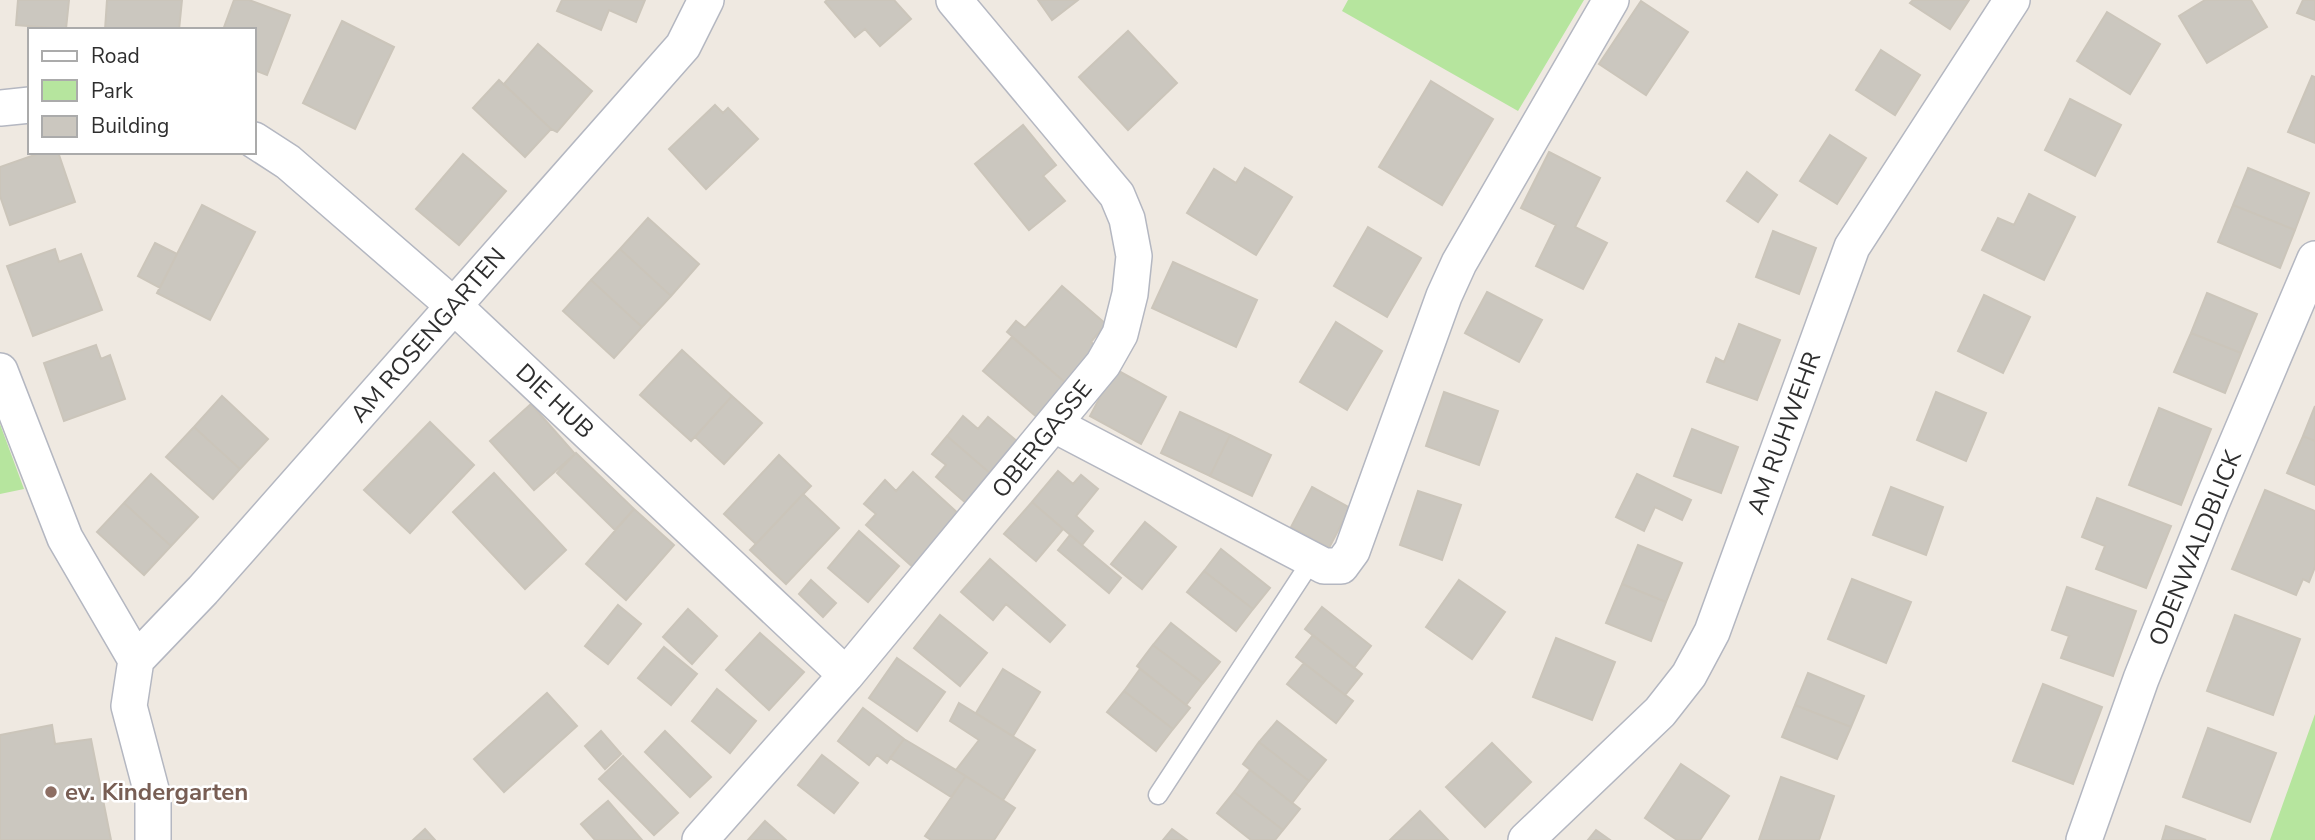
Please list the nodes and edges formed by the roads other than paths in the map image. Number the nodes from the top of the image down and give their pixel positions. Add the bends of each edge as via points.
1 (706, 0) edge
2 (954, 0) edge
3 (1611, 0) edge
4 (2012, 0) edge
5 (28, 105) edge
6 (0, 108) edge
7 (256, 141) edge
8 (2315, 259) edge
9 (454, 306) junction
10 (0, 371) edge
11 (1055, 425) junction
12 (1312, 560) junction
13 (136, 660) junction
14 (846, 675) junction
15 (1157, 795) dead end
16 (153, 840) edge
17 (700, 840) edge
18 (1527, 840) edge
19 (2084, 840) edge

1 - 9 street, AM ROSENGARTEN via 683,46
2 - 11 street, OBERGASSE via 1117,195 1127,219 1134,256 1120,334 1103,364
3 - 12 street via 1459,263 1352,551 1341,566
4 - 18 street, AM RUHWEHR via 1852,247 1712,632 1689,675 1660,712
5 - 6 street
7 - 9 street, DIE HUB via 288,162
8 - 19 street, ODENWALDBLICK via 2141,679
9 - 13 street, AM ROSENGARTEN
9 - 14 street, DIE HUB
10 - 13 street via 65,538
11 - 12 street
11 - 14 street, OBERGASSE
12 - 15 lane
13 - 16 street via 128,706 153,797
14 - 17 street, OBERGASSE

